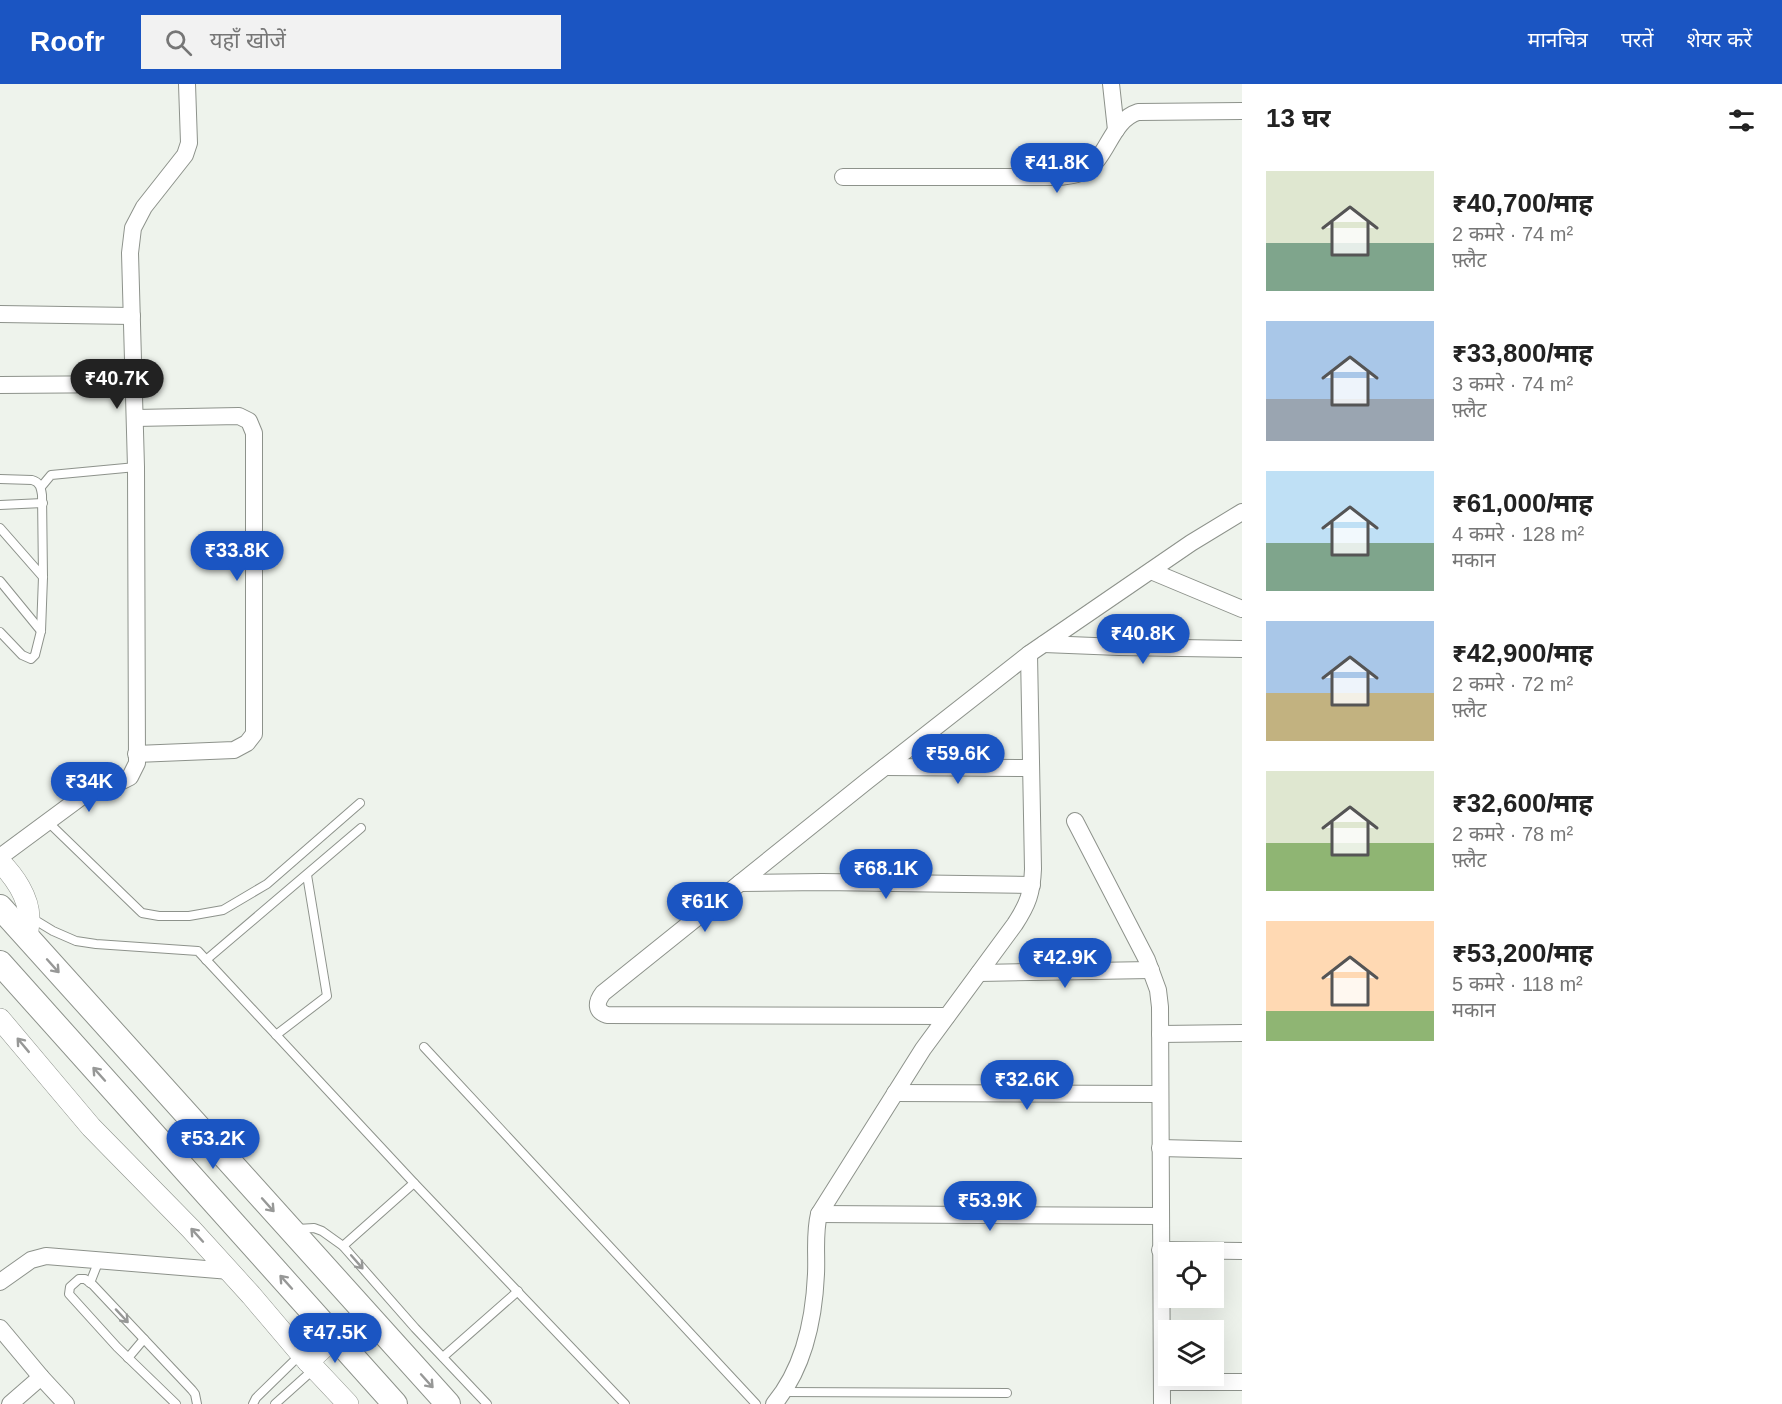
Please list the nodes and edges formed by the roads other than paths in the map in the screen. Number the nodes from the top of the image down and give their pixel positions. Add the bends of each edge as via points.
1 (187, 84) edge
2 (1111, 84) edge
3 (1242, 111) edge
4 (1116, 130) junction
5 (843, 177) dead end
6 (0, 314) edge
7 (132, 316) junction
8 (134, 384) junction
9 (0, 385) edge
10 (135, 418) junction
11 (136, 467) junction
12 (0, 479) edge
13 (41, 487) junction
14 (43, 503) junction
15 (0, 505) edge
16 (1242, 512) edge
17 (0, 528) edge
18 (1151, 571) junction
19 (43, 577) junction
20 (0, 581) edge
21 (1242, 609) edge
22 (40, 631) junction
23 (0, 632) edge
24 (1044, 644) junction
25 (1242, 649) edge
26 (1029, 654) junction
27 (136, 754) junction
28 (885, 767) junction
29 (1031, 768) junction
30 (360, 803) dead end
31 (1075, 821) dead end
32 (48, 822) junction
33 (361, 828) dead end
34 (0, 857) edge
35 (0, 862) edge
36 (307, 875) junction
37 (740, 883) junction
38 (1032, 885) junction
39 (0, 907) edge
40 (28, 927) junction
41 (206, 960) junction
42 (0, 963) edge
43 (1151, 970) junction
44 (979, 973) junction
45 (947, 1016) junction
46 (0, 1018) edge
47 (1242, 1033) edge
48 (1160, 1034) junction
49 (276, 1035) junction
50 (424, 1047) dead end
51 (152, 1076) junction
52 (895, 1094) junction
53 (1160, 1094) junction
54 (125, 1103) junction
55 (1160, 1148) junction
56 (1242, 1150) edge
57 (414, 1183) junction
58 (819, 1214) junction
59 (1160, 1216) junction
60 (290, 1229) junction
61 (1160, 1242) edge
62 (343, 1246) junction
63 (1224, 1251) edge
64 (1242, 1251) edge
65 (99, 1260) junction
66 (230, 1271) junction
67 (0, 1282) edge
68 (90, 1282) junction
69 (518, 1292) junction
70 (0, 1328) edge
71 (335, 1337) junction
72 (144, 1339) junction
73 (128, 1358) junction
74 (443, 1358) junction
75 (308, 1362) junction
76 (41, 1377) junction
77 (1224, 1382) edge
78 (1242, 1382) edge
79 (1162, 1386) edge
80 (1007, 1393) dead end
81 (778, 1398) edge
82 (10, 1404) edge
83 (66, 1404) edge
84 (176, 1404) edge
85 (197, 1404) edge
86 (253, 1404) edge
87 (275, 1404) edge
88 (348, 1404) edge
89 (394, 1404) edge
90 (448, 1404) edge
91 (487, 1404) edge
92 (625, 1404) edge
93 (756, 1404) edge
94 (1162, 1404) edge

1 - 7 street via 189,143 185,155 144,207 133,228
2 - 4 street
3 - 4 street via 1138,112 1130,114
4 - 5 street via 1094,164 1082,173 1060,177
6 - 7 street
7 - 8 street
8 - 9 street
8 - 10 street
10 - 11 street
10 - 27 street via 239,416 249,421 254,433 254,734 234,750
11 - 13 lane via 51,475
11 - 27 street
12 - 13 lane via 32,480
13 - 14 lane
14 - 15 lane
14 - 19 lane
16 - 18 street
17 - 19 lane
18 - 21 street
18 - 24 street
19 - 22 lane
20 - 22 lane
22 - 23 lane via 36,655 31,659 22,656
24 - 25 street
24 - 26 street
26 - 28 street
26 - 29 street
27 - 32 street via 130,777 92,789
28 - 29 street
28 - 37 street
29 - 38 street
30 - 32 lane via 267,884 223,910 189,916 142,913
31 - 43 street
32 - 34 street
33 - 36 lane
35 - 40 street via 22,892
36 - 41 lane
36 - 49 lane via 327,996
37 - 38 street
37 - 45 street via 603,993 598,1004 601,1013
38 - 44 street via 1024,910
39 - 40 main road
40 - 41 lane via 96,944 198,951
40 -> 51 main road
41 - 49 lane
54 -> 42 main road
43 - 44 street
43 - 48 street via 1158,990
44 - 45 street
45 - 52 street
66 -> 46 street via 91,1127
47 - 48 street
48 - 53 street
49 - 57 lane
50 - 93 lane
51 - 54 main road
51 -> 60 main road
52 - 53 street
52 - 58 street
53 - 55 street
71 -> 54 main road
55 - 56 street
55 - 59 street
57 - 62 lane
57 - 69 lane
58 - 59 street
58 - 81 street via 813,1312 805,1347
59 - 61 street
60 - 62 lane via 314,1228
60 -> 90 main road
62 -> 74 lane
63 - 64 street
65 - 66 street
65 - 67 street via 38,1257
65 - 68 lane
66 - 75 street
68 -> 72 lane
68 - 73 lane via 79,1279 70,1287 69,1294
69 - 74 lane
69 - 92 lane
70 - 76 street
71 - 75 street
71 - 89 main road
72 - 73 lane
72 - 85 lane via 192,1390
73 - 84 lane
74 - 91 lane
75 - 86 lane
75 - 87 lane
75 - 88 street
76 - 82 street
76 - 83 street
77 - 78 street
79 - 94 street
80 - 81 lane

